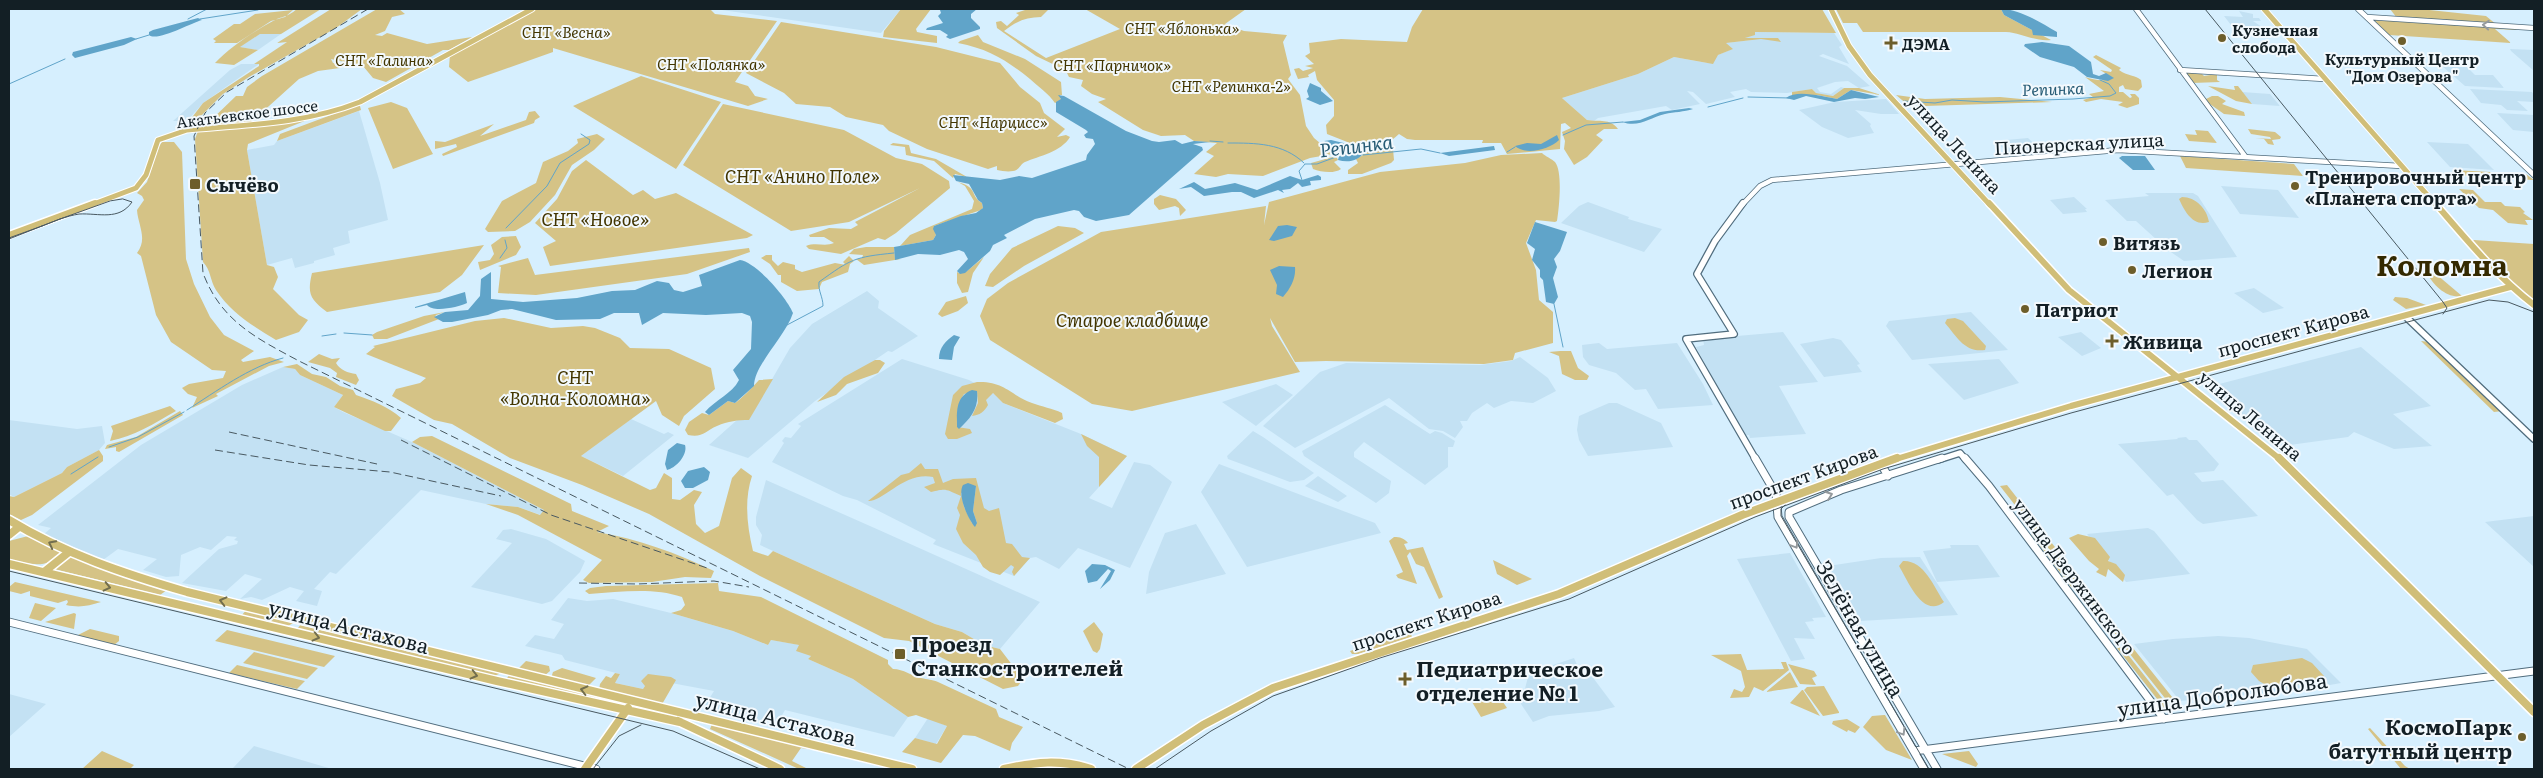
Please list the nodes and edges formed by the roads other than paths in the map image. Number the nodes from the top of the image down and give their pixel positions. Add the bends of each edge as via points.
1 (532, 9) edge
2 (1831, 9) edge
3 (2136, 9) edge
4 (2264, 9) edge
5 (2358, 9) edge
6 (2367, 17) junction
7 (2534, 28) edge
8 (2180, 70) junction
9 (2324, 79) junction
10 (2246, 156) junction
11 (1952, 164) junction
12 (2401, 166) junction
13 (2534, 175) edge
14 (9, 235) edge
15 (2510, 288) junction
16 (2534, 305) edge
17 (2406, 317) junction
18 (1686, 340) joint
19 (2181, 377) junction
20 (2534, 439) edge
21 (1881, 464) junction
22 (1888, 476) junction
23 (1775, 502) junction
24 (13, 525) edge
25 (9, 535) edge
26 (69, 552) junction
27 (9, 564) edge
28 (44, 572) junction
29 (174, 588) junction
30 (204, 596) junction
31 (160, 600) junction
32 (244, 606) junction
33 (193, 607) junction
34 (234, 616) junction
35 (301, 620) junction
36 (9, 622) edge
37 (290, 630) junction
38 (507, 671) junction
39 (2534, 671) edge
40 (2496, 675) junction
41 (498, 681) junction
42 (632, 701) junction
43 (626, 711) junction
44 (2534, 712) edge
45 (2164, 719) junction
46 (680, 722) junction
47 (1925, 750) junction
48 (1914, 751) junction
49 (1041, 761) junction
50 (589, 769) edge
51 (780, 769) edge
52 (912, 769) edge
53 (1004, 769) edge
54 (1028, 769) edge
55 (1091, 769) edge
56 (1136, 769) edge
57 (1924, 769) edge
58 (1937, 769) edge

1 - 14 main road, Акатьевское шоссе via 334,114 170,134 158,140 146,175 136,188
2 - 11 main road, улица Ленина via 1862,64
3 - 8 street
4 - 9 main road
5 - 6 street
7 -> 6 street
6 - 13 street
8 - 9 street
8 - 10 street
9 - 12 main road
10 - 11 street, Пионерская улица via 2131,150
10 - 12 street, Пионерская улица
11 - 18 street, Пионерская улица via 1772,180 1758,186 1713,246 1697,274 1734,334
11 - 19 main road, улица Ленина via 2069,290
12 - 15 main road
15 - 16 main road
15 - 17 main road, проспект Кирова
17 - 19 main road, проспект Кирова
17 - 20 street
18 - 23 street, Зелёная улица via 1776,494
19 - 21 main road, проспект Кирова via 1969,434
19 - 40 main road, улица Ленина via 2276,454
21 - 22 street
21 - 23 main road, проспект Кирова
22 - 45 street, улица Дзержинского via 1960,453
47 -> 22 street, Зелёная улица via 1789,517 1789,512 1797,506
23 -> 48 street, Зелёная улица via 1778,517
23 - 56 main road, проспект Кирова via 1559,594 1272,688 1203,725
24 - 25 main road
26 -> 24 main road, улица Астахова
26 - 28 main road
26 - 29 main road, улица Астахова
27 - 28 main road, улица Астахова
28 -> 31 main road, улица Астахова
29 - 30 main road, улица Астахова
29 - 31 main road
32 -> 30 main road, улица Астахова
30 - 33 main road
31 - 33 main road, улица Астахова
32 - 34 main road
32 - 35 main road, улица Астахова
33 - 34 main road, улица Астахова
34 - 37 main road, улица Астахова
35 - 37 main road
35 - 38 main road, улица Астахова
36 - 50 street
37 -> 41 main road, улица Астахова
38 - 41 main road
42 -> 38 main road, улица Астахова
39 - 40 street, улица Добролюбова
40 - 44 main road, улица Ленина
40 - 45 street, улица Добролюбова
41 - 43 main road, улица Астахова
42 - 43 main road
42 - 46 main road, улица Астахова
42 - 52 main road, улица Астахова
43 - 46 main road, улица Астахова
43 - 50 main road
45 - 47 street, улица Добролюбова
46 - 51 main road, улица Астахова
47 - 48 street, улица Добролюбова
47 - 58 street, Зелёная улица
48 - 57 street, Зелёная улица
49 - 53 main road
49 - 54 main road
49 - 55 main road via 1062,760

